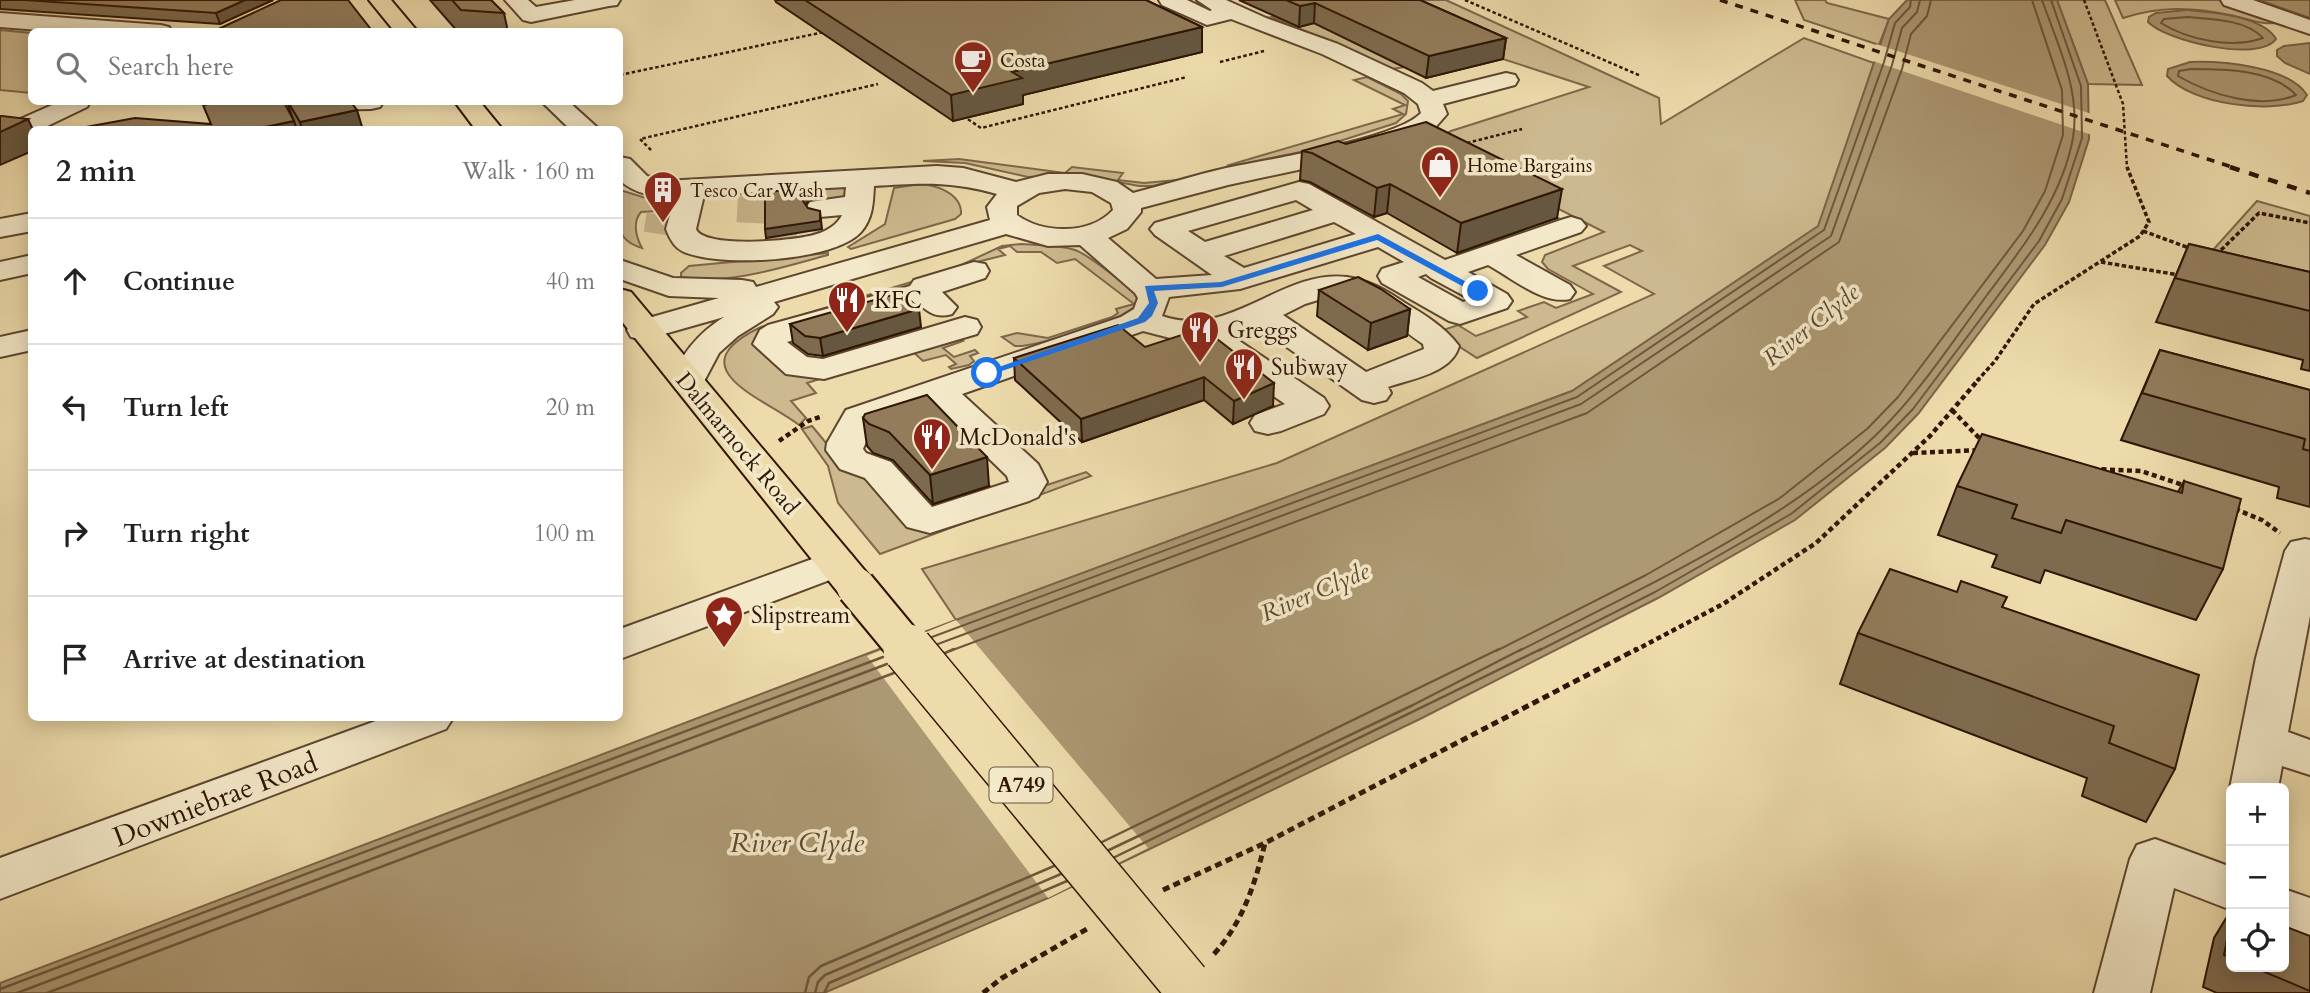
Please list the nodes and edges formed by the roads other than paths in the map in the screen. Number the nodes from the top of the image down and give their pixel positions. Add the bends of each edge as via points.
1 (380, 0) edge
2 (516, 0) edge
3 (609, 0) edge
4 (2232, 0) edge
5 (1162, 8) edge
6 (1207, 9) edge
7 (0, 20) edge
8 (2310, 27) edge
9 (107, 28) edge
10 (404, 28) edge
11 (1506, 80) dead end
12 (1429, 100) junction
13 (72, 105) edge
14 (469, 105) edge
15 (558, 105) edge
16 (0, 121) edge
17 (29, 125) junction
18 (487, 126) edge
19 (582, 126) edge
20 (0, 138) edge
21 (623, 168) edge
22 (1018, 191) junction
23 (1127, 203) junction
24 (669, 207) junction
25 (840, 211) junction
26 (1336, 212) junction
27 (28, 223) edge
28 (1008, 224) junction
29 (1571, 226) dead end
30 (0, 228) edge
31 (757, 232) tunnel mouth
32 (1086, 235) junction
33 (1378, 237) junction
34 (690, 243) junction
35 (724, 251) junction
36 (1200, 253) junction
37 (1491, 254) junction
38 (28, 265) edge
39 (0, 271) edge
40 (623, 271) edge
41 (974, 271) dead end
42 (1240, 280) junction
43 (793, 287) junction
44 (1148, 288) junction
45 (924, 292) junction
46 (1559, 292) dead end
47 (623, 303) edge
48 (1261, 314) junction
49 (1142, 320) junction
50 (643, 330) junction
51 (1203, 331) junction
52 (971, 333) junction
53 (28, 341) edge
54 (0, 347) edge
55 (1009, 366) junction
56 (688, 382) junction
57 (941, 390) junction
58 (1268, 423) dead end
59 (2307, 552) edge
60 (847, 575) junction
61 (623, 644) edge
62 (2294, 664) edge
63 (422, 721) edge
64 (2263, 741) junction
65 (2310, 758) edge
66 (2255, 783) edge
67 (0, 879) edge
68 (2226, 887) edge
69 (2289, 912) edge
70 (2310, 921) edge
71 (1190, 988) edge
72 (2122, 993) edge

1 - 10 main road
2 - 3 street via 531,15
4 - 8 street
5 - 6 street via 1176,26
6 - 12 street via 1234,12 1331,49
7 - 9 street
11 - 12 street
12 - 23 street via 1434,107 1430,120 1411,131 1331,155
13 - 17 street
14 - 18 main road
15 - 19 street
16 - 17 street
17 - 20 street
21 - 24 street
22 - 23 street via 1048,183 1082,182 1111,190
22 - 25 street via 955,174
22 - 28 street via 1001,207
23 - 32 street via 1128,212 1120,222
24 - 25 street
24 - 34 street
24 - 35 street via 659,242 666,249 677,253
25 - 35 street via 818,243
26 - 33 street
26 - 36 street
26 - 36 street via 1299,190 1165,229
27 - 30 street
28 - 32 street via 1042,236
28 - 43 street
29 - 37 street
31 - 34 street
32 - 44 street
33 - 37 street via 1435,267
33 - 42 street
34 - 35 street
36 - 42 street
37 - 46 street
38 - 39 street
40 - 43 street via 682,289
41 - 45 street via 929,285
42 - 44 street via 1203,287
43 - 50 street
43 - 56 street via 705,347 696,356
44 - 49 street via 1154,303
45 - 52 street
45 - 52 street via 780,332 770,344 798,368 824,369
47 - 50 main road, Dalmarnock Road / A749
48 - 48 street via 1368,389 1431,360 1442,346 1435,337 1353,288 1327,288
48 - 51 street
49 - 51 street via 1169,330
49 - 55 street
50 - 56 main road, Dalmarnock Road / A749
51 - 58 street via 1311,406
52 - 55 street
53 - 54 street
55 - 57 street
56 - 60 main road, Dalmarnock Road / A749
57 - 57 street via 846,416 844,450 853,461 878,470 921,519 939,520 1027,486 1028,477 1004,450
59 - 62 street
60 - 61 street
60 - 71 main road, A749, bridge
62 - 64 street
63 - 67 street, Downiebrae Road
64 - 65 street
64 - 66 street
68 - 72 street via 2155,859
69 - 70 street

